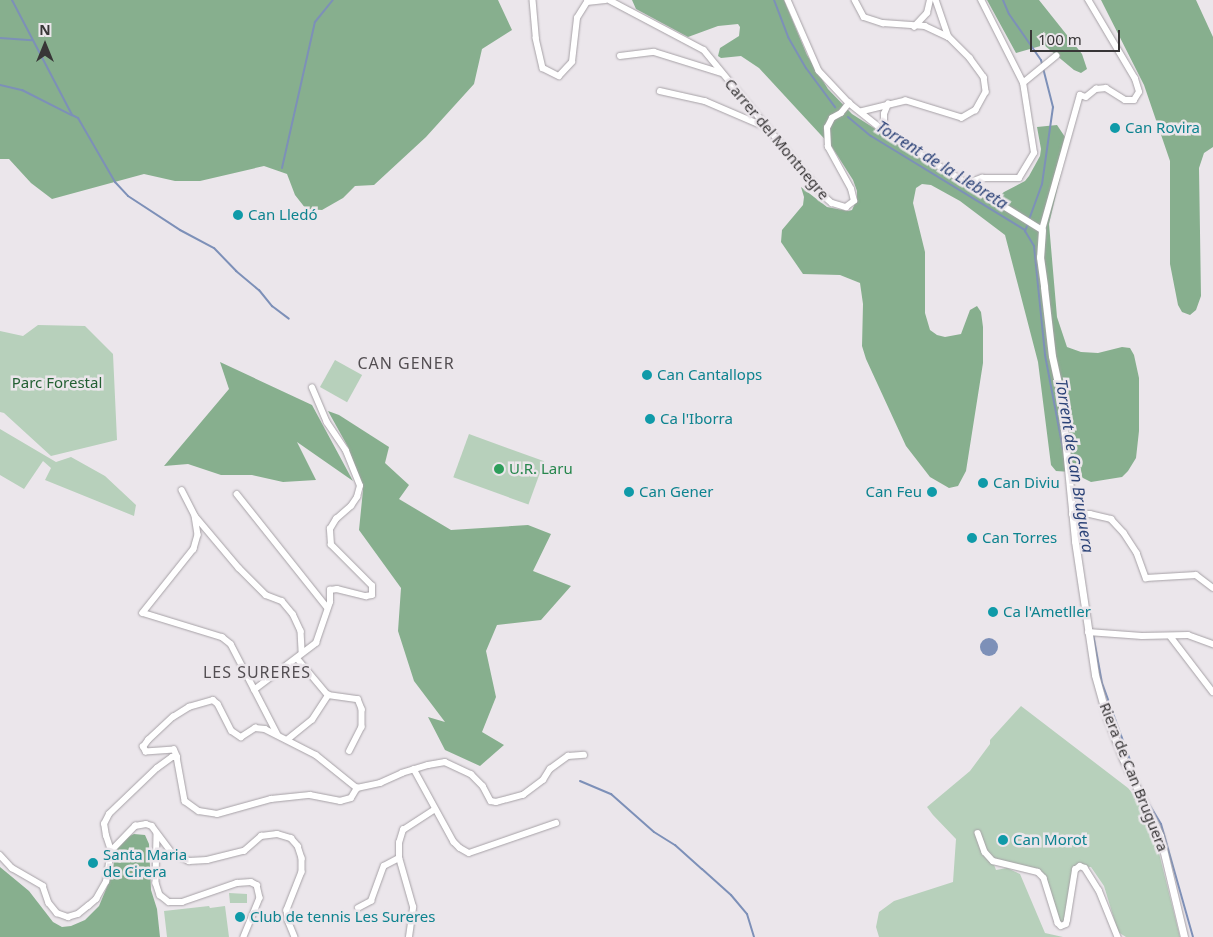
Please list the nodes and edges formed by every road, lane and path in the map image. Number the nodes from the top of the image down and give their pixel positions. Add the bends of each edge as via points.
1 (533, 0) edge
2 (607, 0) edge
3 (788, 0) edge
4 (855, 0) edge
5 (930, 0) edge
6 (936, 0) edge
7 (981, 0) edge
8 (1088, 0) edge
9 (914, 27) junction
10 (949, 37) junction
11 (620, 56) dead end
12 (1056, 56) dead end
13 (722, 73) junction
14 (1023, 82) junction
15 (660, 91) dead end
16 (849, 103) junction
17 (888, 104) junction
18 (861, 112) junction
19 (765, 127) junction
20 (888, 134) junction
21 (968, 183) junction
22 (1042, 230) junction
23 (312, 388) dead end
24 (182, 490) dead end
25 (237, 494) dead end
26 (1072, 514) junction
27 (195, 516) junction
28 (1213, 588) edge
29 (327, 608) junction
30 (1088, 632) junction
31 (1171, 636) junction
32 (1213, 644) edge
33 (302, 653) junction
34 (297, 658) junction
35 (254, 690) junction
36 (1213, 692) edge
37 (328, 695) junction
38 (278, 735) junction
39 (287, 740) junction
40 (350, 751) dead end
41 (584, 755) dead end
42 (177, 757) junction
43 (414, 769) junction
44 (357, 788) junction
45 (435, 809) junction
46 (556, 823) dead end
47 (978, 833) dead end
48 (158, 834) junction
49 (111, 851) junction
50 (0, 855) edge
51 (399, 858) junction
52 (358, 908) dead end
53 (244, 937) edge
54 (295, 937) edge
55 (409, 937) edge
56 (1118, 937) edge
57 (1184, 937) edge

1 - 2 street, Carrer del Montnegre via 536,38 543,68 559,76 572,62 577,18 586,2
2 - 13 street, Carrer del Montnegre via 704,50
3 - 16 street via 819,71
4 - 9 street via 864,17
5 - 9 street via 927,13
6 - 10 street
7 - 14 street
8 - 22 street via 1135,79 1139,92 1134,100 1125,100 1106,88 1096,89 1086,97 1080,95
9 - 10 street via 925,26
10 - 17 street via 984,77 986,92 976,110 962,118 906,101
11 - 13 street via 654,52
12 - 14 street
13 - 19 street, Carrer del Montnegre
14 - 21 street via 1034,153 1019,178 982,178
15 - 19 street via 705,101
16 - 18 street
16 - 19 street, Carrer del Montnegre via 832,118 827,128 828,147 851,189 854,201 846,207 832,203 822,195
17 - 18 street
17 - 20 street via 884,127
18 - 20 street
20 - 21 street
21 - 22 street
22 - 26 street, Riera de Can Bruguera via 1041,264 1052,356 1061,397
23 - 29 street via 327,423 346,451 360,486 351,506 330,529 331,545 372,586 372,595 366,596 330,590
24 - 27 street
25 - 29 street
26 - 28 street via 1111,519 1137,553 1146,578 1196,575
26 - 30 street, Riera de Can Bruguera
27 - 33 street via 266,595 282,601 293,614 301,632
27 - 35 street via 198,535 194,549 143,613 222,636 231,644
29 - 33 street via 316,643
30 - 31 street
30 - 57 street, Riera de Can Bruguera via 1095,675 1108,718 1160,836
31 - 32 street via 1188,634
31 - 36 street
33 - 34 street
34 - 35 street
34 - 37 street
35 - 38 street
37 - 39 street via 312,720
37 - 40 street via 347,695 358,699 362,709 362,727
38 - 39 street
38 - 42 street via 254,728 241,737 232,731 218,704 213,700 203,702 173,717 143,747 146,752 174,750
39 - 44 street via 316,755
41 - 43 street via 568,756 523,795 496,802 491,801 471,774 450,764 445,762
42 - 44 street via 186,801 199,811 217,814 271,799 310,794 340,801 351,798
42 - 49 street via 157,768 109,814 104,824
43 - 44 street via 380,783
43 - 45 street
45 - 46 street via 454,842 469,853
45 - 51 street via 403,830
47 - 56 street via 993,861 1038,872 1044,878 1061,926 1068,920 1075,870 1080,866 1085,868
48 - 49 street via 152,826 135,826
48 - 53 street via 156,883 160,895 168,902 182,902 237,883 251,882 257,886 260,898
48 - 54 street via 172,854 195,862 244,851 261,836 277,834 291,838 302,858 302,872 287,910
49 - 50 street via 106,882 96,899 78,914 68,917 57,913 44,886 12,868
51 - 52 street via 384,866 371,901
51 - 55 street via 413,907

